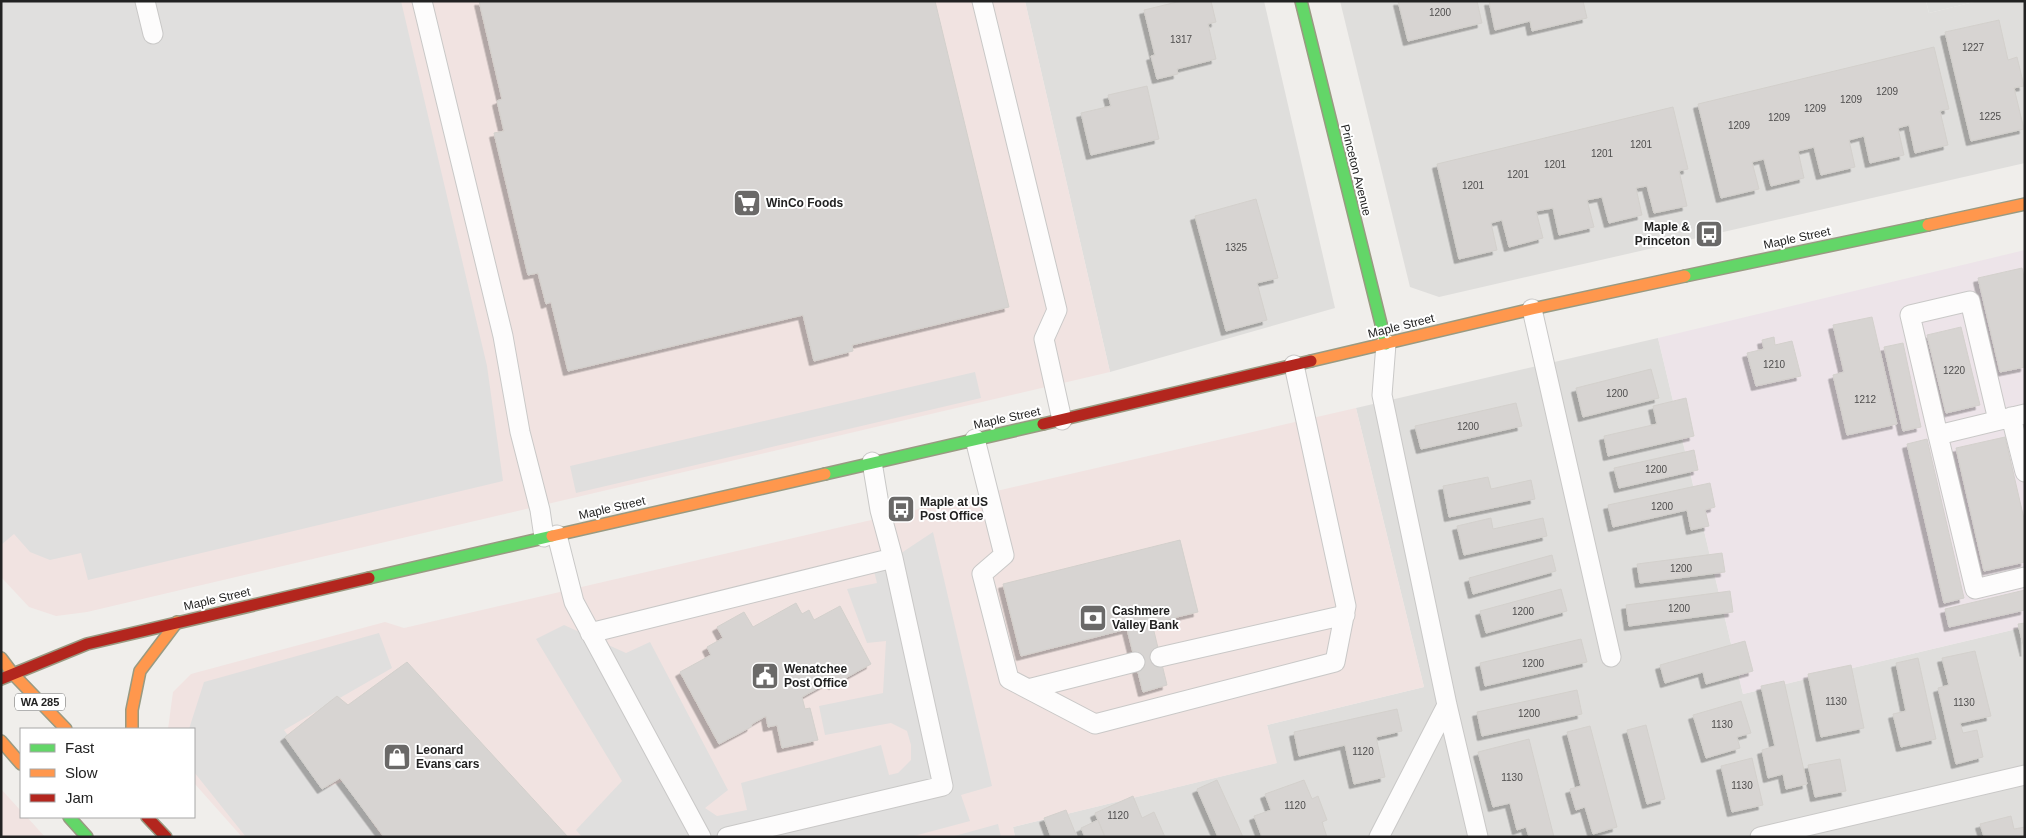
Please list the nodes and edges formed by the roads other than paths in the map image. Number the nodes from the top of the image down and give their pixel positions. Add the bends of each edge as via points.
1 (145, 1) edge
2 (422, 1) edge
3 (982, 1) edge
4 (1301, 1) edge
5 (153, 34) dead end
6 (2025, 204) edge
7 (1532, 309) junction
8 (1386, 344) junction
9 (1294, 365) junction
10 (2011, 417) edge
11 (1062, 420) junction
12 (1938, 435) junction
13 (975, 439) junction
14 (872, 462) junction
15 (2025, 472) edge
16 (551, 536) junction
17 (893, 558) junction
18 (2025, 576) edge
19 (1345, 615) junction
20 (176, 622) junction
21 (590, 633) junction
22 (1160, 657) dead end
23 (1611, 657) dead end
24 (1, 658) edge
25 (1135, 662) dead end
26 (13, 674) junction
27 (1, 679) edge
28 (1028, 689) junction
29 (1447, 705) junction
30 (65, 728) edge
31 (132, 728) edge
32 (1, 742) edge
33 (20, 763) edge
34 (2025, 775) edge
35 (70, 818) edge
36 (148, 818) edge
37 (157, 818) edge
38 (164, 835) edge
39 (87, 837) edge
40 (701, 837) edge
41 (727, 837) edge
42 (1379, 837) edge
43 (1478, 837) edge
44 (1760, 837) edge

1 - 5 lane
2 - 16 lane via 501,327 520,432 540,510
3 - 11 lane via 1057,310 1044,339
4 - 8 street, Princeton Avenue
6 - 7 street, Maple Street
7 - 8 street, Maple Street
7 - 23 lane
8 - 9 street, Maple Street
8 - 29 lane via 1382,395
9 - 11 street, Maple Street
9 - 19 lane via 1346,606
10 - 12 lane
10 - 12 lane via 1970,301 1910,315
10 - 15 lane
11 - 13 street, Maple Street
12 - 18 lane via 1975,589
13 - 14 street, Maple Street
13 - 28 lane via 1004,555 982,574 1009,678
14 - 16 street, Maple Street
14 - 17 lane
16 - 20 street, Maple Street
16 - 21 lane via 574,602
17 - 21 lane
17 - 41 lane via 943,786
19 - 22 lane
19 - 28 lane via 1335,662 1095,724
20 - 26 street, Maple Street via 87,644
20 - 31 street via 140,671 132,710
21 - 40 lane
24 - 26 street, WA 285
25 - 28 lane
26 - 27 street, Maple Street
26 - 30 street, WA 285
29 - 42 lane
29 - 43 lane
32 - 33 street
34 - 44 lane
35 - 39 street
36 - 38 street
37 - 38 street

